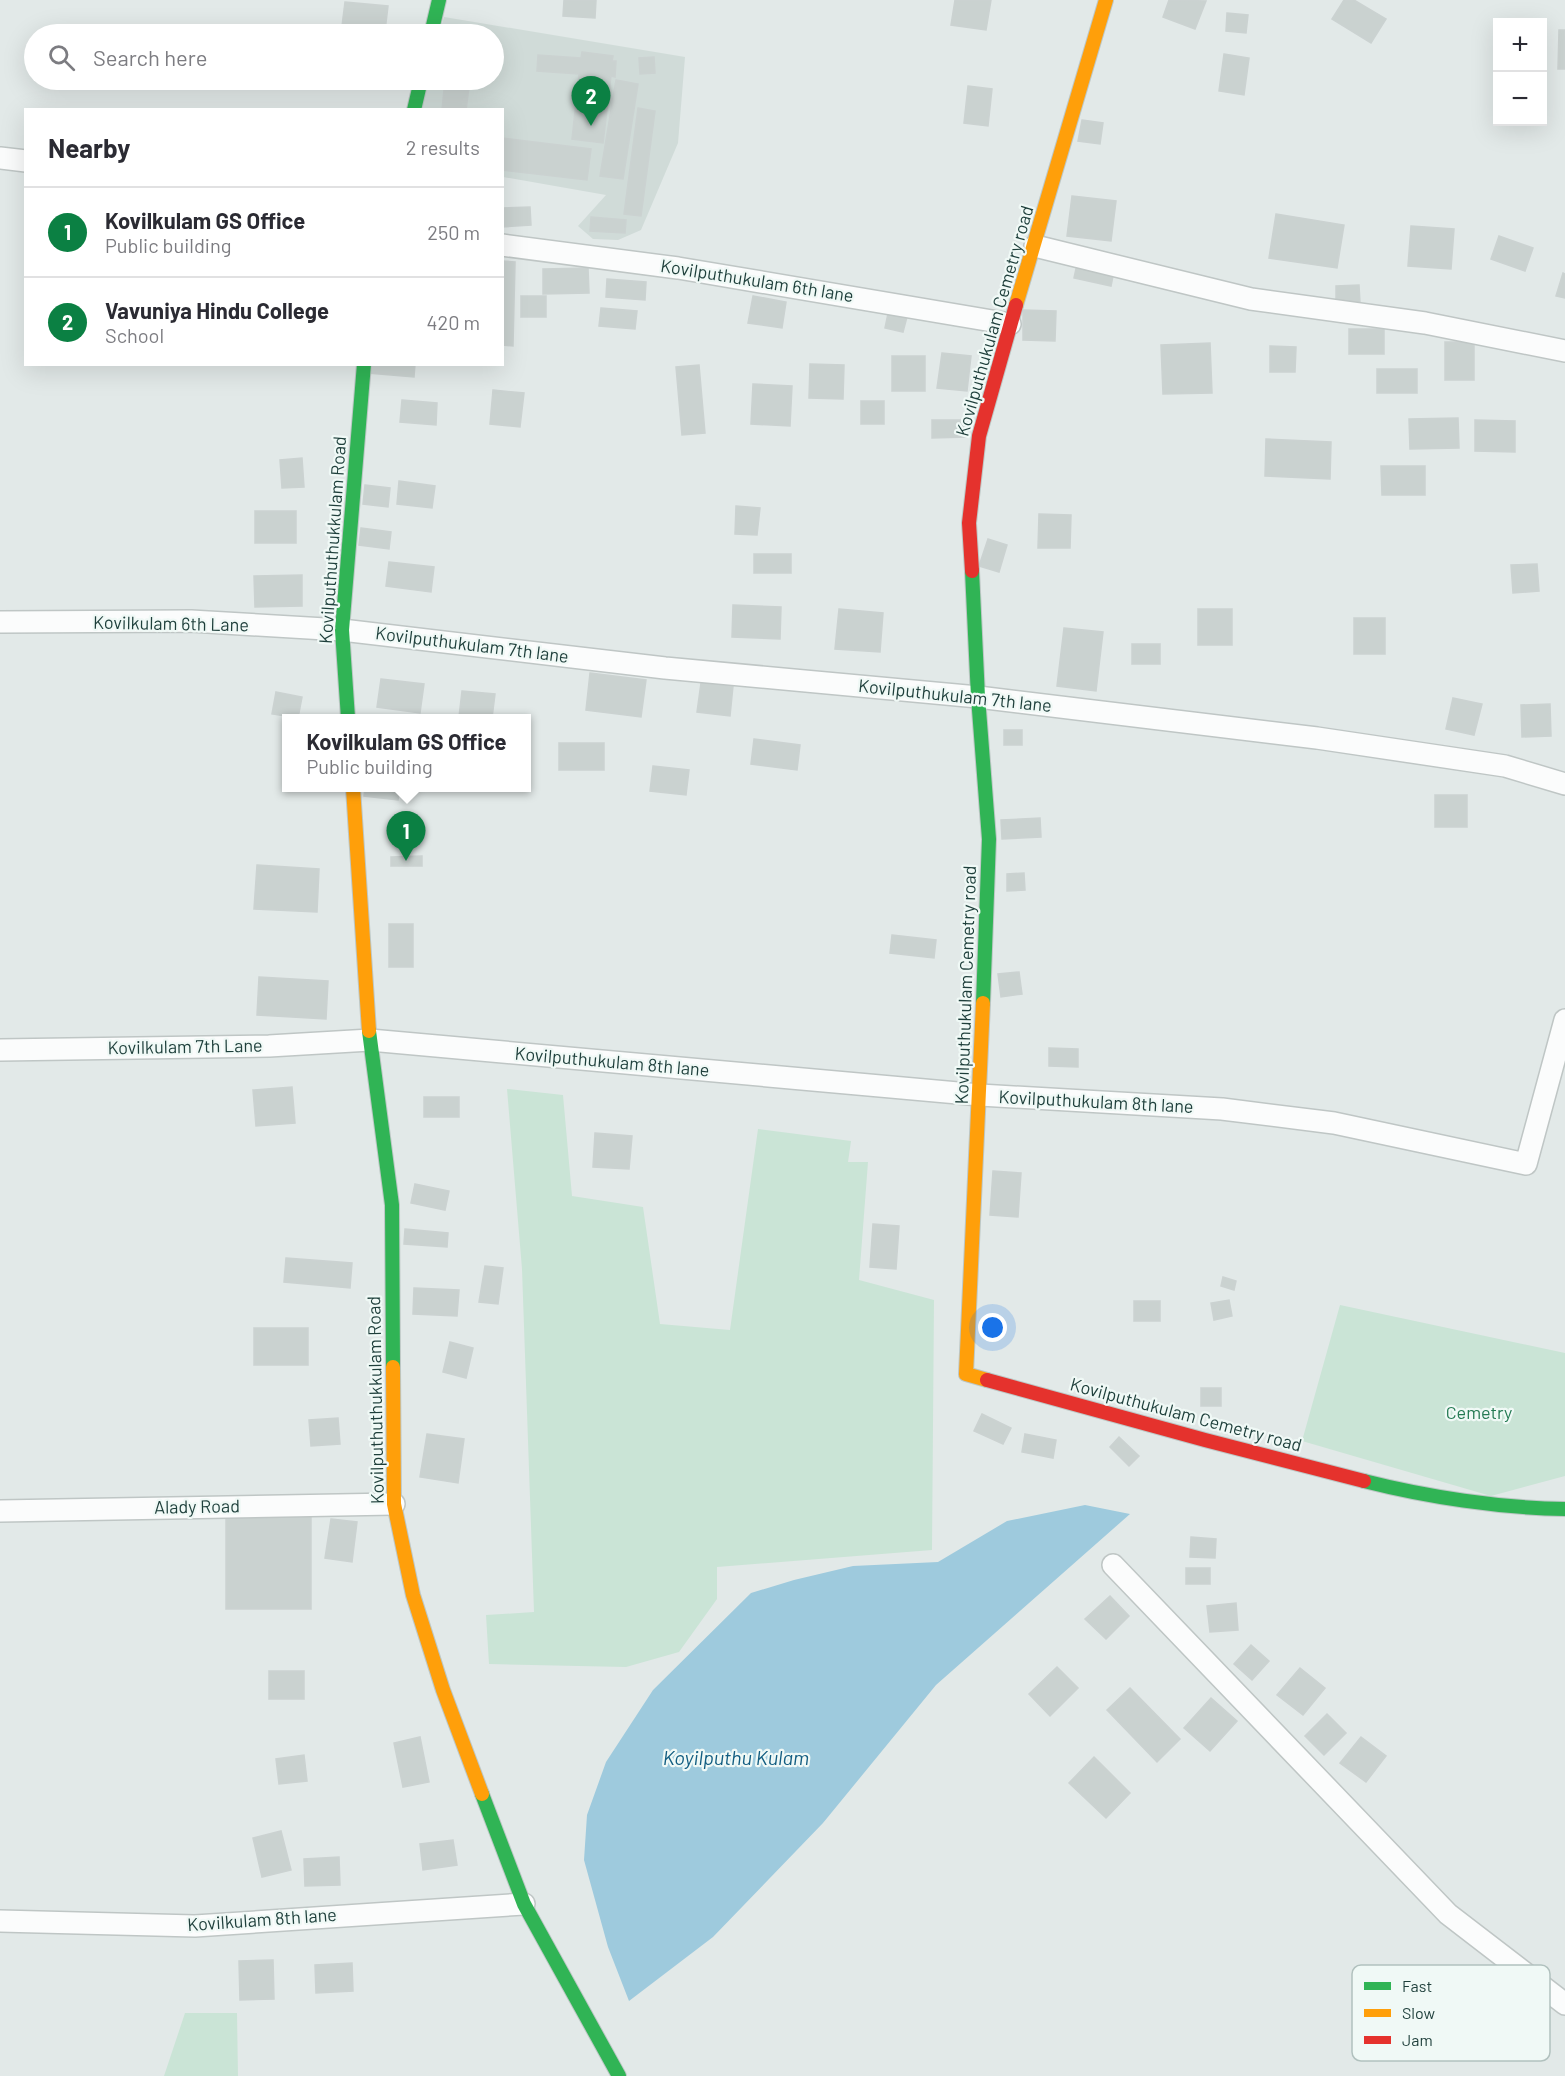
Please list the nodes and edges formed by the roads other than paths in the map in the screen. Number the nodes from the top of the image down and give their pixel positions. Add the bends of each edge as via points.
1 (439, 0) edge
2 (1106, 0) edge
3 (433, 24) edge
4 (419, 90) edge
5 (414, 108) edge
6 (0, 158) edge
7 (24, 161) edge
8 (504, 245) edge
9 (1035, 246) junction
10 (1010, 324) junction
11 (1565, 351) edge
12 (364, 366) edge
13 (0, 622) edge
14 (342, 630) junction
15 (978, 697) junction
16 (348, 714) edge
17 (1565, 784) edge
18 (353, 792) edge
19 (1565, 1020) edge
20 (370, 1040) junction
21 (0, 1050) edge
22 (980, 1095) junction
23 (394, 1504) junction
24 (1565, 1509) edge
25 (0, 1511) edge
26 (1113, 1565) dead end
27 (524, 1904) junction
28 (0, 1921) edge
29 (1514, 1965) edge
30 (1550, 1992) edge
31 (1565, 2004) edge
32 (619, 2076) edge

1 - 3 street
2 - 9 street, Kovilputhukulam Cemetry road
4 - 5 street
6 - 7 street
8 - 10 street, Kovilputhukulam 6th lane via 678,268
9 - 10 street, Kovilputhukulam Cemetry road
9 - 11 street via 1251,299 1425,323
10 - 15 street, Kovilputhukulam Cemetry road via 979,436 969,523
12 - 14 street, Kovilputhuthukkulam Road
13 - 14 street, Kovilkulam 6th Lane via 191,621
14 - 15 street, Kovilputhukulam 7th lane via 665,668
14 - 16 street, Kovilputhuthukkulam Road
15 - 17 street, Kovilputhukulam 7th lane via 1317,738 1506,766
15 - 22 street, Kovilputhukulam Cemetry road via 989,839
18 - 20 street, Kovilputhuthukkulam Road
19 - 22 street, Kovilputhukulam 8th lane via 1526,1164 1334,1124 1234,1111
20 - 21 street, Kovilkulam 7th Lane via 269,1046
20 - 22 street, Kovilputhukulam 8th lane
20 - 23 street, Kovilputhuthukkulam Road via 392,1205
22 - 24 street, Kovilputhukulam Cemetry road via 966,1374 1389,1487 1520,1508
23 - 25 street, Alady Road
23 - 27 street, Kovilputhuthukkulam Road via 413,1595 442,1690
26 - 29 street via 1448,1914
27 - 28 street, Kovilkulam 8th lane via 195,1926
27 - 32 street, Kovilputhuthukkulam Road
30 - 31 street

